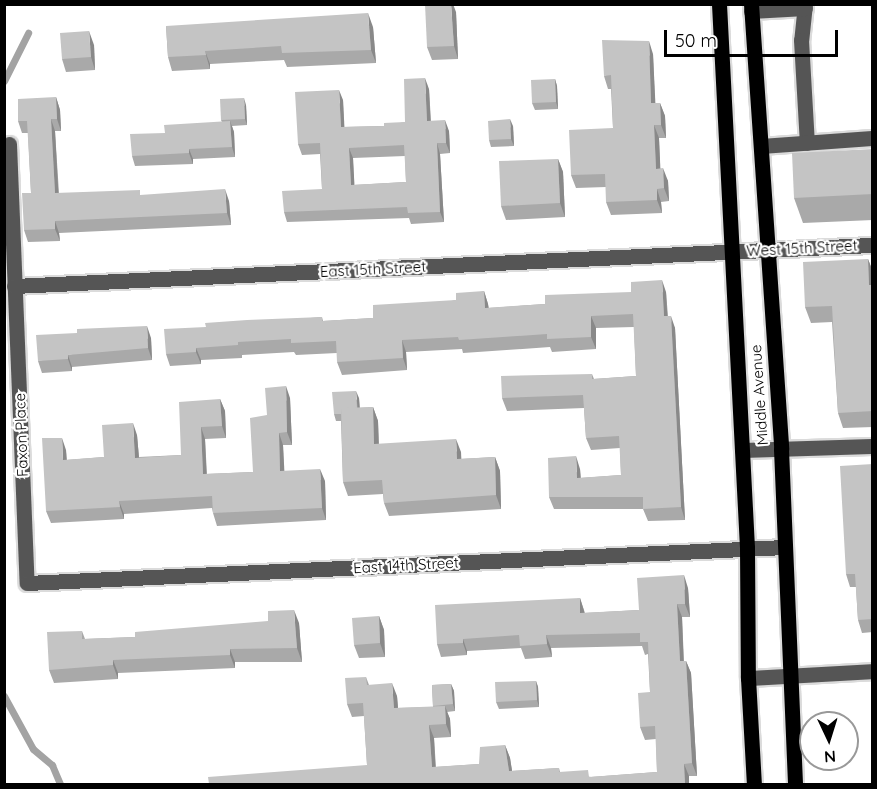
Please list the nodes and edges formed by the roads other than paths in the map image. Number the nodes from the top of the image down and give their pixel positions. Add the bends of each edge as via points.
1 (719, 4) edge
2 (805, 6) edge
3 (751, 8) edge
4 (873, 138) edge
5 (807, 143) junction
6 (9, 144) dead end
7 (761, 146) junction
8 (873, 245) edge
9 (768, 250) junction
10 (731, 252) junction
11 (14, 286) junction
12 (873, 446) edge
13 (781, 449) junction
14 (742, 450) junction
15 (785, 547) junction
16 (747, 548) junction
17 (27, 583) joint
18 (873, 670) edge
19 (790, 675) junction
20 (748, 678) junction
21 (754, 784) edge
22 (795, 784) edge

1 - 10 main road, Middle Avenue
2 - 3 street
2 - 5 street via 801,40
3 - 7 main road, Middle Avenue
4 - 5 street
5 - 7 street
6 - 11 street, Faxon Place
7 - 9 main road, Middle Avenue
8 - 9 street, West 15th Street
9 - 10 street, West 15th Street
9 - 13 main road, Middle Avenue
10 - 11 street, East 15th Street
10 - 14 main road, Middle Avenue
11 - 17 street, Faxon Place
12 - 13 street
13 - 14 street
13 - 15 main road, Middle Avenue
14 - 16 main road, Middle Avenue
15 - 16 street, East 14th Street
15 - 19 main road, Middle Avenue
16 - 17 street, East 14th Street
16 - 20 main road, Middle Avenue
18 - 19 street
19 - 20 street
19 - 22 main road, Middle Avenue
20 - 21 main road, Middle Avenue

